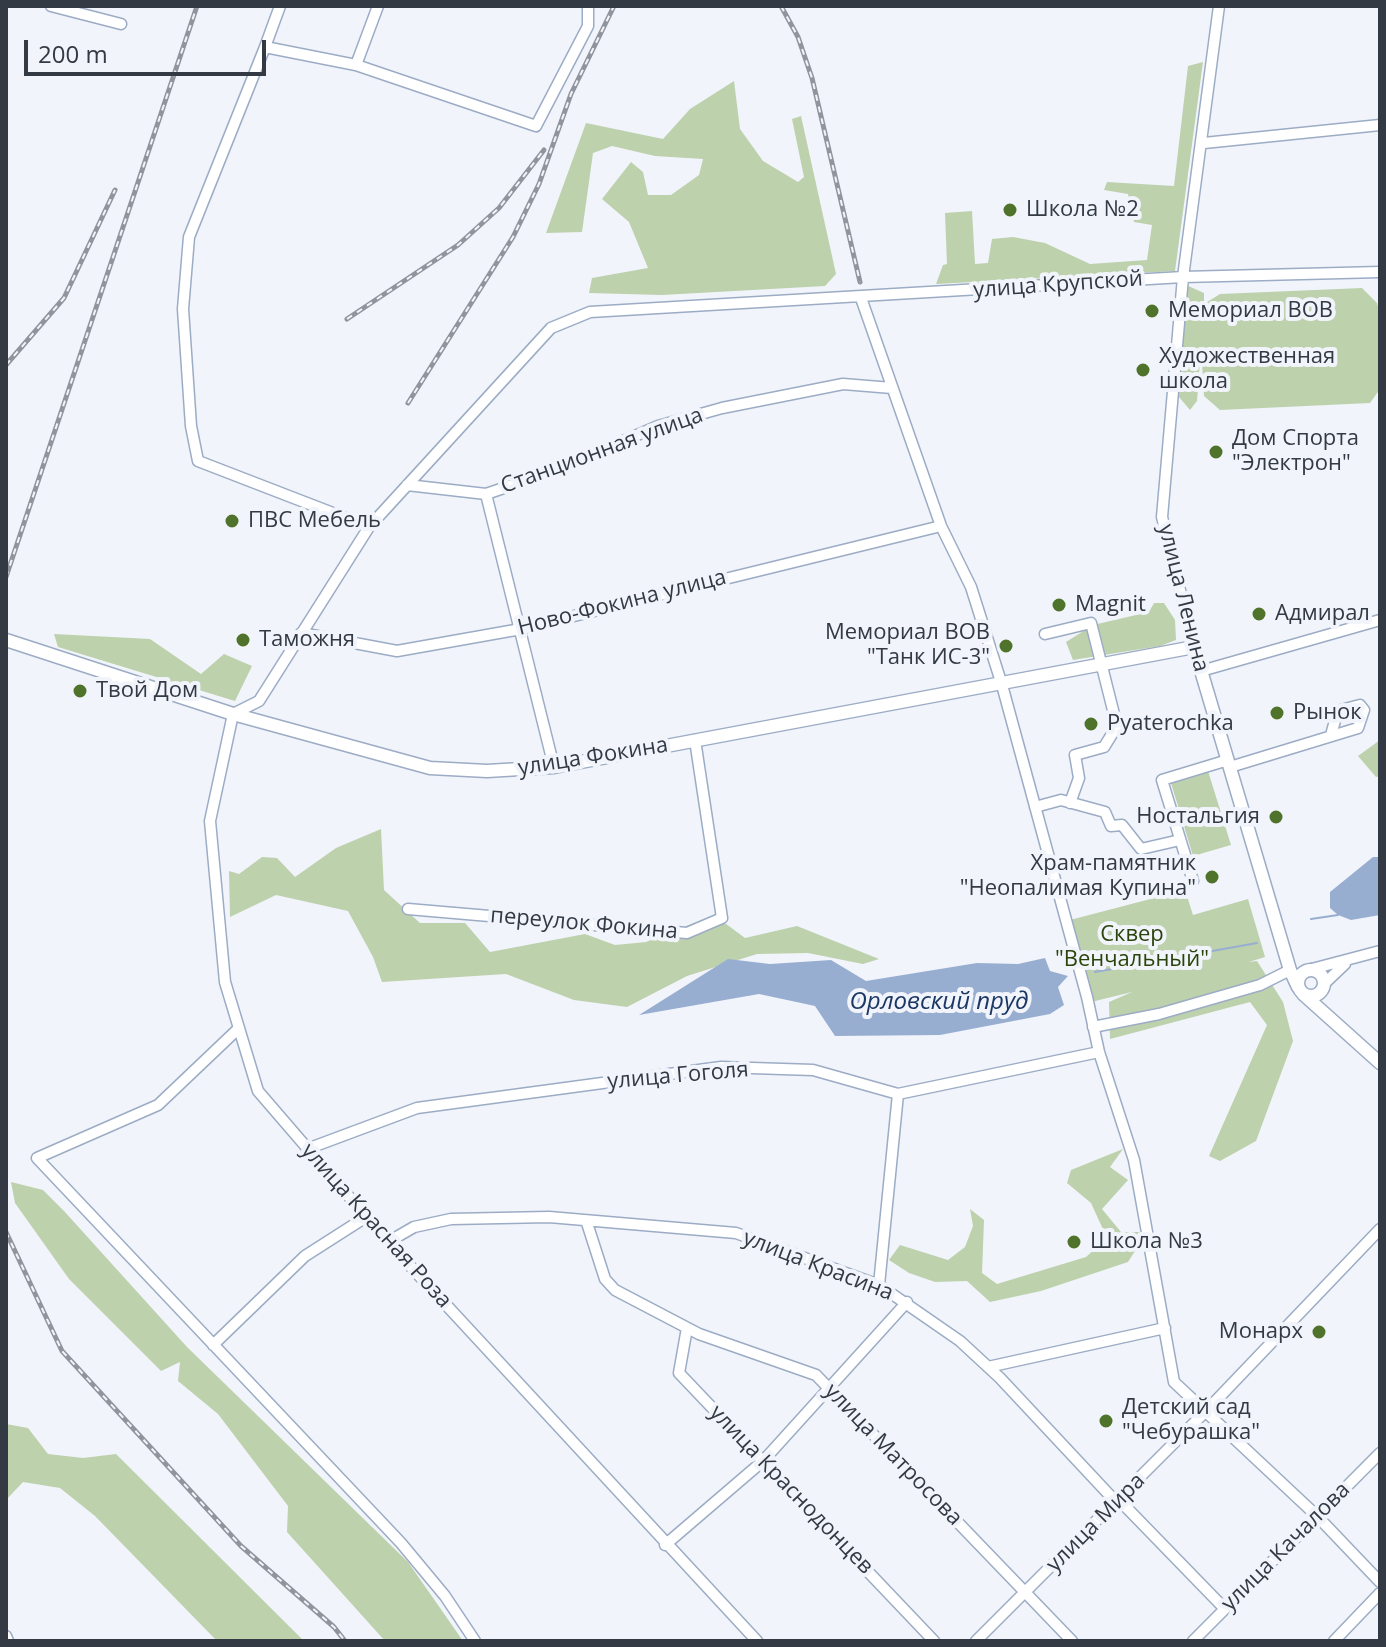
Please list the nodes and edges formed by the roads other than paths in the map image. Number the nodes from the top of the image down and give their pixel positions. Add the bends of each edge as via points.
1 (51, 6) edge
2 (280, 6) edge
3 (378, 6) edge
4 (588, 6) edge
5 (1219, 6) edge
6 (121, 24) dead end
7 (265, 47) junction
8 (356, 65) junction
9 (1380, 125) edge
10 (1204, 143) junction
11 (1380, 272) edge
12 (1183, 277) junction
13 (861, 298) junction
14 (892, 388) junction
15 (407, 485) junction
16 (486, 494) junction
17 (941, 526) junction
18 (369, 527) junction
19 (1380, 620) edge
20 (521, 629) junction
21 (301, 633) junction
22 (1045, 634) dead end
23 (6, 640) edge
24 (1194, 647) junction
25 (1104, 666) junction
26 (1201, 671) junction
27 (1002, 685) junction
28 (233, 714) junction
29 (1331, 735) dead end
30 (695, 740) junction
31 (1229, 764) junction
32 (554, 767) junction
33 (1070, 803) junction
34 (1035, 807) junction
35 (1180, 840) junction
36 (1193, 881) dead end
37 (408, 909) dead end
38 (1283, 944) junction
39 (1380, 951) edge
40 (1349, 960) junction
41 (1290, 970) junction
42 (1308, 970) junction
43 (1323, 986) junction
44 (1301, 990) junction
45 (1093, 1027) junction
46 (1336, 1027) junction
47 (239, 1028) junction
48 (1099, 1052) junction
49 (1380, 1063) edge
50 (898, 1094) junction
51 (307, 1149) junction
52 (366, 1217) junction
53 (587, 1223) junction
54 (1380, 1229) edge
55 (388, 1242) junction
56 (879, 1285) junction
57 (907, 1302) junction
58 (687, 1328) junction
59 (1165, 1328) junction
60 (213, 1345) junction
61 (988, 1367) junction
62 (831, 1390) junction
63 (1207, 1410) junction
64 (1380, 1453) edge
65 (763, 1461) junction
66 (1116, 1502) junction
67 (1318, 1517) junction
68 (665, 1545) junction
69 (1380, 1582) edge
70 (1380, 1593) edge
71 (1025, 1594) junction
72 (1224, 1608) junction
73 (475, 1641) edge
74 (757, 1641) edge
75 (934, 1641) edge
76 (976, 1641) edge
77 (1072, 1641) edge
78 (1193, 1641) edge
79 (1334, 1641) edge

1 - 6 street
2 - 7 street
3 - 8 street
4 - 8 street via 588,26 536,126
5 - 10 street, улица Ленина
7 - 8 street
7 - 18 street via 189,237 183,309 198,461
9 - 10 street
10 - 12 street, улица Ленина
11 - 12 street, улица Крупской
12 - 13 street, улица Крупской
12 - 24 street, улица Ленина via 1162,517
13 - 14 street
13 - 15 street, улица Крупской via 590,312 551,328
14 - 16 street, Станционная улица via 843,384 722,408 658,426
14 - 17 street
15 - 16 street, Станционная улица
15 - 18 street
16 - 20 street
17 - 20 street, Ново-Фокина улица
17 - 27 street via 971,587
18 - 21 street
19 - 26 street
20 - 21 street, Ново-Фокина улица via 397,651
20 - 32 street
21 - 28 street via 259,701
22 - 25 street via 1091,623
23 - 28 main road, улица Фокина
24 - 25 main road, улица Фокина
24 - 26 main road, улица Ленина
25 - 27 main road, улица Фокина
25 - 33 street via 1117,726 1104,747 1075,755 1079,778
26 - 31 main road, улица Ленина
27 - 30 main road, улица Фокина
27 - 34 street
28 - 32 main road, улица Фокина via 430,768
28 - 47 street, улица Красная Роза via 210,821 225,982
29 - 31 street
30 - 32 main road, улица Фокина
30 - 37 street, переулок Фокина via 722,918 687,933
31 - 35 street via 1162,780
31 - 38 main road, улица Ленина
33 - 34 street via 1061,800
33 - 35 street via 1105,812 1111,826 1122,825 1141,849
34 - 45 street
35 - 36 street
38 - 41 main road, улица Ленина
38 - 42 main road
39 - 40 street
40 - 42 street
40 - 43 street
41 - 44 main road, улица Ленина
41 - 45 street via 1260,985
42 - 43 main road via 1319,973
42 - 44 main road via 1299,978
43 - 44 main road via 1314,996
43 - 46 main road
44 - 46 main road, улица Ленина
45 - 48 street
46 - 49 main road, улица Ленина
47 - 51 street, улица Красная Роза via 258,1091
47 - 60 street via 158,1105 37,1158
48 - 50 street, улица Гоголя
48 - 59 street via 1134,1160
50 - 51 street, улица Гоголя via 813,1070 721,1067 417,1108
50 - 56 street
51 - 52 street, улица Красная Роза
52 - 55 street, улица Красная Роза
52 - 60 street via 305,1256
53 - 55 street, улица Красина via 549,1217 451,1219 414,1227
53 - 56 street, улица Красина via 736,1233
53 - 58 street, улица Матросова via 605,1279 615,1290
54 - 63 street, улица Мира
55 - 68 street, улица Красная Роза
56 - 57 street, улица Красина
57 - 61 street, улица Красина
57 - 62 street
58 - 62 street, улица Матросова via 816,1375
58 - 65 street, улица Краснодонцев via 679,1373
59 - 61 street
59 - 63 street via 1174,1382
60 - 73 street via 401,1543
61 - 66 street, улица Красина
62 - 65 street
62 - 71 street, улица Матросова
63 - 66 street, улица Мира
63 - 67 street
64 - 67 street, улица Качалова
65 - 68 street
65 - 75 street, улица Краснодонцев
66 - 71 street, улица Мира
66 - 72 street, улица Красина
67 - 69 street
67 - 72 street, улица Качалова
68 - 74 street, улица Красная Роза
70 - 79 street
71 - 76 street, улица Мира
71 - 77 street, улица Матросова
72 - 78 street, улица Качалова

